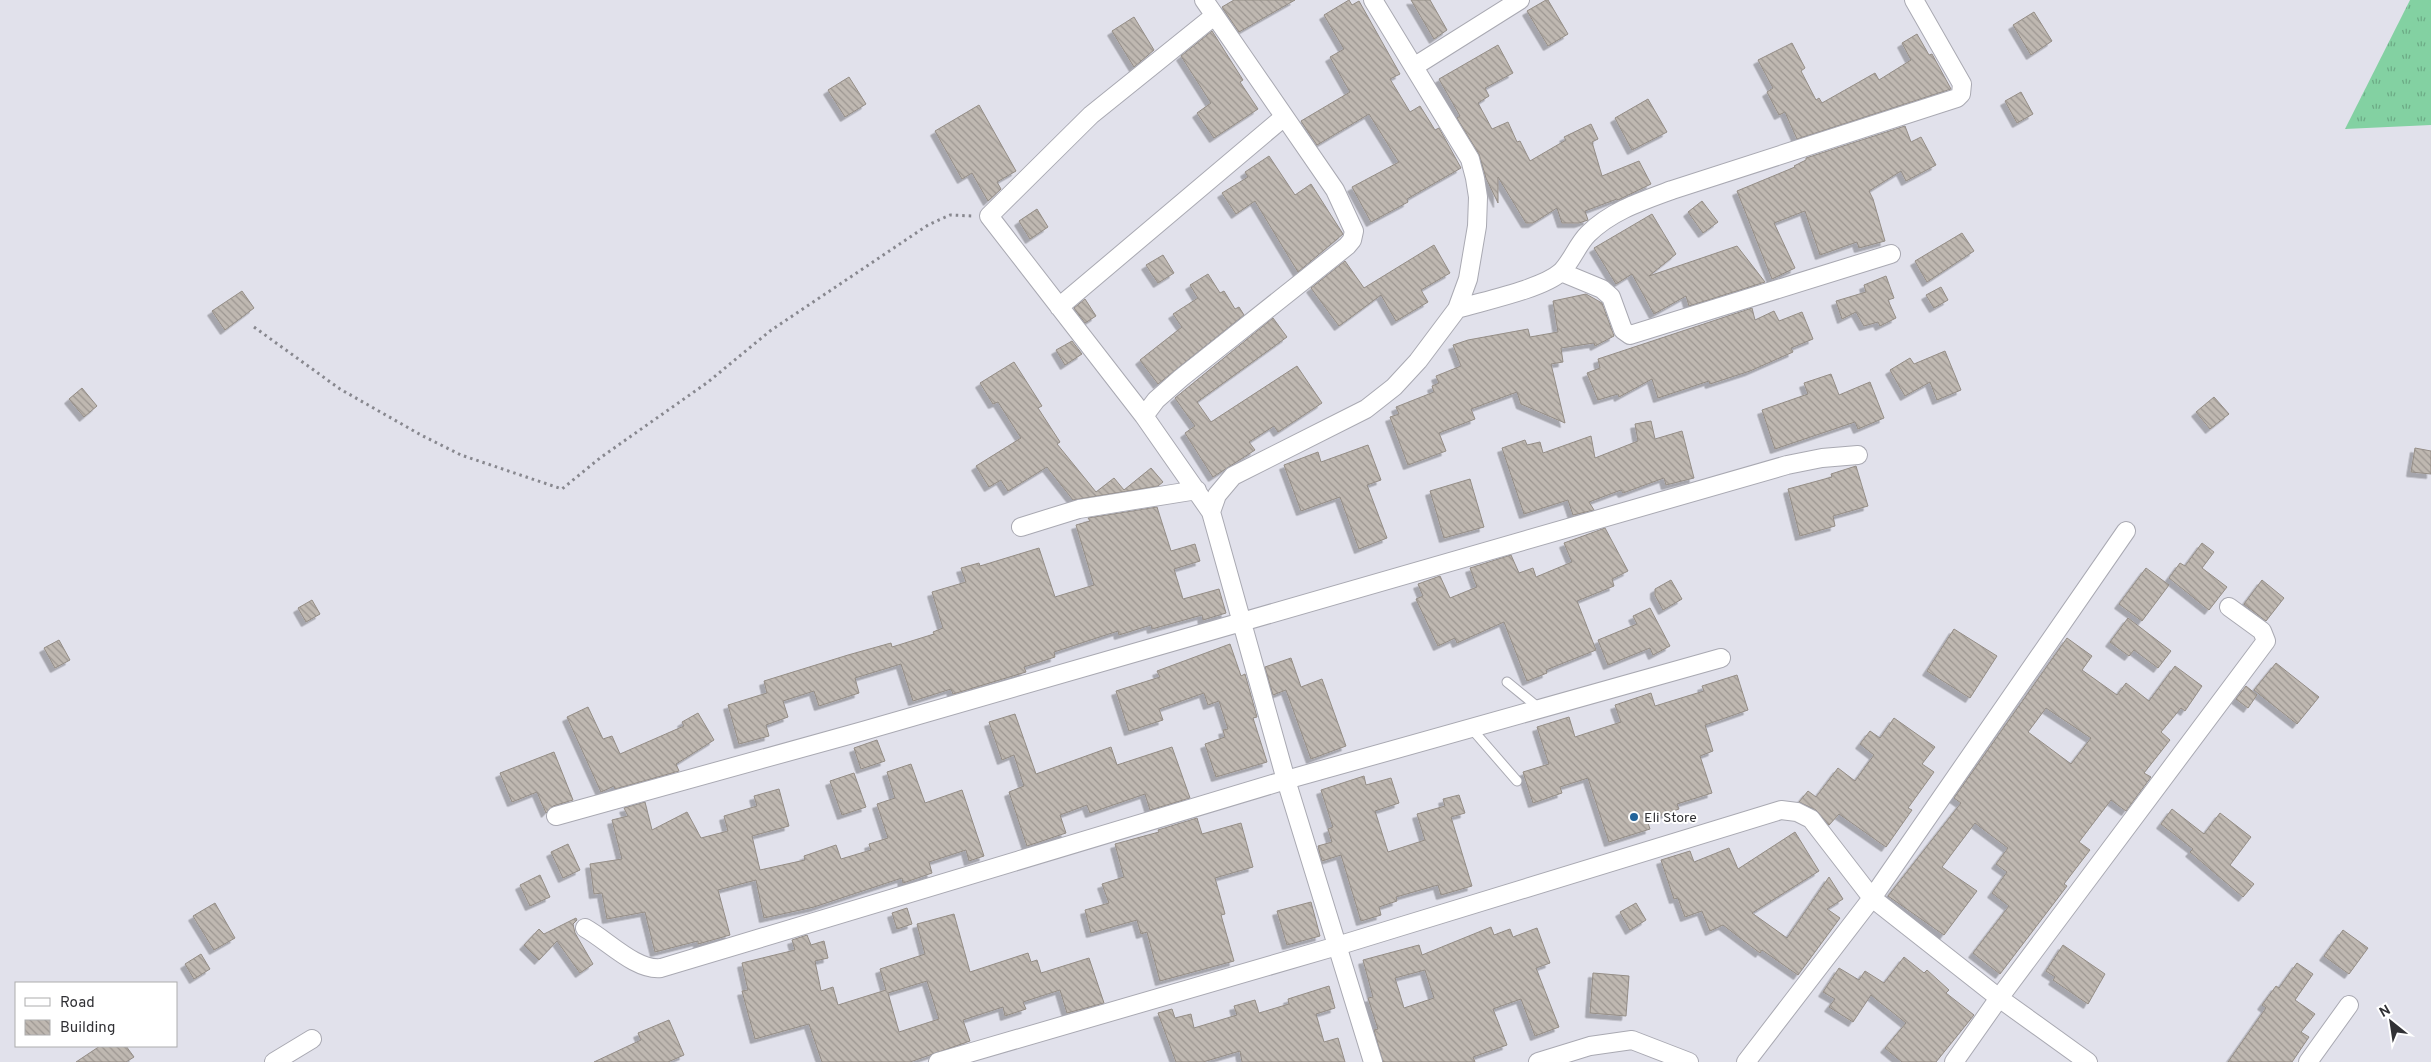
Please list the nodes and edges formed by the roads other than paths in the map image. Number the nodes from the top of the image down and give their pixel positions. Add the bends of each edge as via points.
1 (1204, 0) edge
2 (1373, 0) edge
3 (1520, 0) edge
4 (1914, 0) edge
5 (1214, 16) junction
6 (1415, 66) junction
7 (1284, 117) junction
8 (1891, 254) dead end
9 (1561, 272) junction
10 (1059, 307) junction
11 (1457, 309) junction
12 (1144, 416) junction
13 (1858, 456) dead end
14 (1198, 490) junction
15 (1211, 512) junction
16 (1021, 527) dead end
17 (2126, 531) dead end
18 (2229, 607) dead end
19 (1241, 622) junction
20 (1722, 658) dead end
21 (1507, 682) dead end
22 (1541, 709) junction
23 (1471, 728) junction
24 (1286, 780) junction
25 (1517, 781) dead end
26 (556, 816) dead end
27 (1872, 898) junction
28 (585, 928) dead end
29 (1338, 946) junction
30 (1999, 998) junction
31 (2349, 1005) dead end
32 (312, 1039) dead end
33 (274, 1062) edge
34 (938, 1062) edge
35 (1373, 1062) edge
36 (1538, 1062) edge
37 (1689, 1062) edge
38 (1746, 1062) edge
39 (1954, 1062) edge
40 (2088, 1062) edge
41 (2308, 1062) edge

1 - 5 street
2 - 6 street
3 - 6 street
4 - 9 street via 1962,84 1957,98 1626,207 1587,235
5 - 7 street
5 - 10 street via 1091,115 989,216
6 - 11 street via 1470,159 1476,178 1477,226 1468,279
7 - 10 street
7 - 12 street via 1335,190 1354,231 1352,240 1181,378 1156,400
8 - 9 street via 1630,335 1623,330 1614,304 1602,289
9 - 11 street via 1529,288
10 - 12 street
11 - 15 street via 1394,387 1366,409 1233,476 1217,495
12 - 14 street
13 - 19 street via 1822,458 1787,465
14 - 15 street
14 - 16 street via 1079,509
15 - 19 street
17 - 27 street
18 - 30 street via 2262,631 2266,641
19 - 24 street
19 - 26 street
20 - 22 street
21 - 22 lane
22 - 23 street
23 - 24 street
23 - 25 lane
24 - 28 street via 661,968 653,969 637,962
24 - 29 street
27 - 29 street via 1811,819 1797,812 1781,810
27 - 30 street
27 - 38 street
29 - 34 street
29 - 35 street
30 - 39 street
30 - 40 street
31 - 41 street
32 - 33 street
36 - 37 street via 1590,1046 1632,1040

